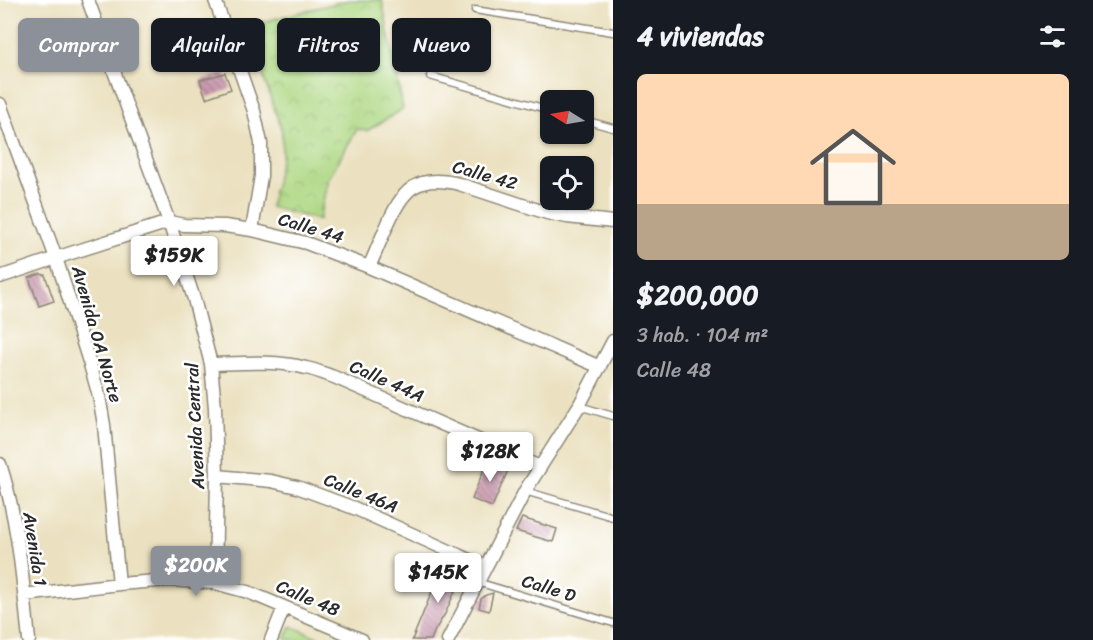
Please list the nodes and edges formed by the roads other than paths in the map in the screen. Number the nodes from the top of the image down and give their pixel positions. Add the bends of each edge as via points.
1 (88, 0) edge
2 (215, 0) edge
3 (474, 10) dead end
4 (613, 32) edge
5 (430, 76) dead end
6 (0, 104) edge
7 (540, 107) edge
8 (594, 123) edge
9 (613, 128) edge
10 (169, 222) junction
11 (613, 222) edge
12 (252, 230) junction
13 (56, 258) junction
14 (369, 267) junction
15 (0, 277) edge
16 (613, 341) edge
17 (211, 364) junction
18 (600, 367) junction
19 (579, 406) junction
20 (613, 416) edge
21 (0, 464) edge
22 (540, 467) junction
23 (217, 476) junction
24 (525, 491) junction
25 (613, 517) edge
26 (485, 567) junction
27 (477, 582) junction
28 (215, 583) junction
29 (119, 584) junction
30 (24, 595) junction
31 (284, 607) junction
32 (613, 623) edge
33 (28, 640) edge
34 (271, 640) edge
35 (362, 640) edge
36 (448, 640) edge

1 - 10 street, Avenida Central
2 - 12 street via 254,111 261,143 261,176
3 - 4 lane
5 - 7 lane
6 - 13 street, Avenida 0A Norte
8 - 9 lane
10 - 12 street, Calle 44
10 - 13 street, Calle 44
10 - 17 street, Avenida Central
11 - 14 street, Calle 42 via 547,213 445,180 432,181 408,191 395,207
12 - 14 street, Calle 44 via 306,243
13 - 15 street, Calle 44
13 - 29 street, Avenida 0A Norte via 99,396
14 - 18 street, Calle 44
16 - 18 street
17 - 22 street, Calle 44A via 276,363 334,377
17 - 23 street, Avenida Central
18 - 19 street
19 - 20 lane
19 - 22 street
21 - 30 street, Avenida 1 via 12,511
22 - 24 street
23 - 26 street, Calle 46A via 297,487
23 - 28 street, Avenida Central
24 - 25 lane
24 - 26 street
26 - 27 street
27 - 32 lane, Calle D
27 - 36 street
28 - 29 street, Calle 48 via 169,580
28 - 31 street, Calle 48
29 - 30 street, Calle 48
30 - 33 street, Avenida 1
31 - 34 street
31 - 35 street, Calle 48

